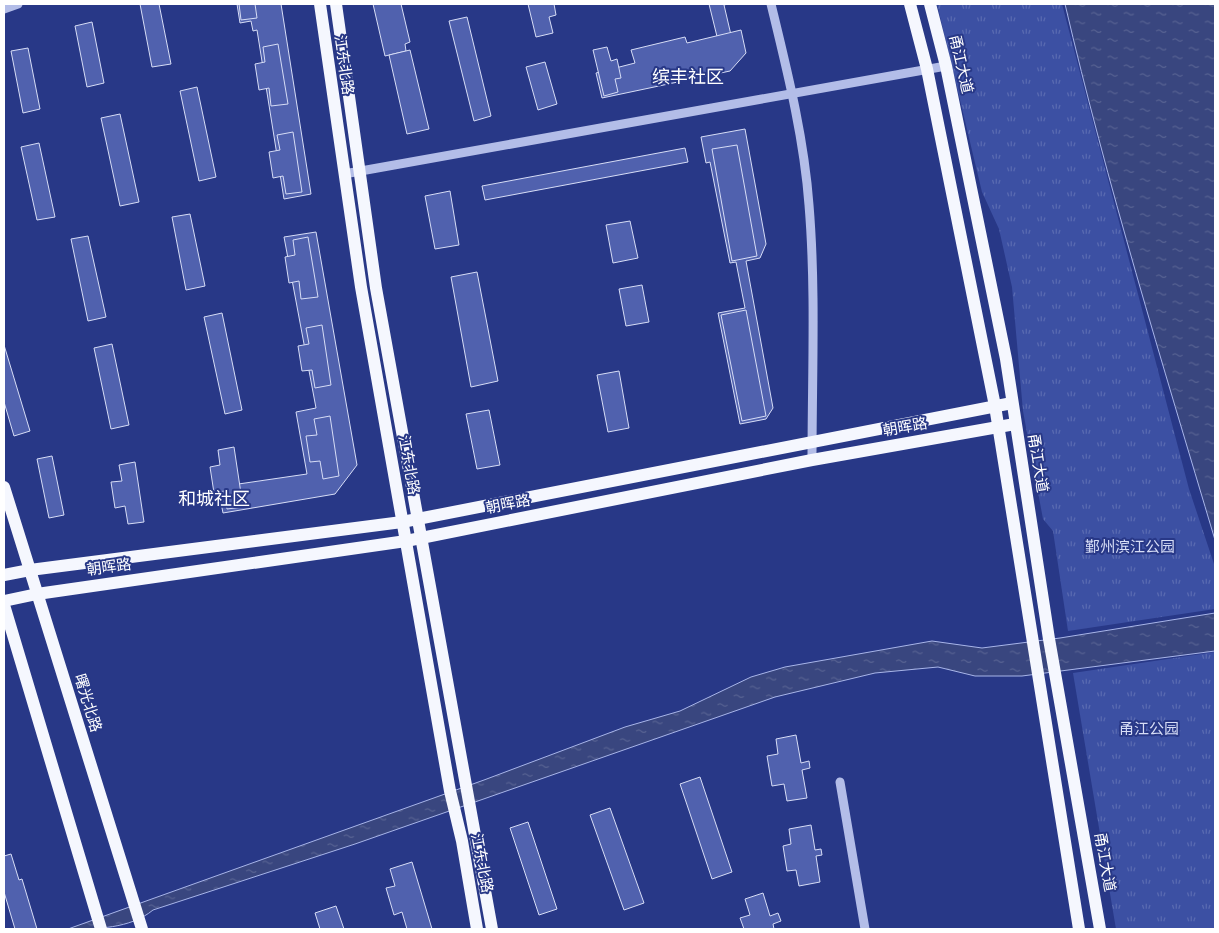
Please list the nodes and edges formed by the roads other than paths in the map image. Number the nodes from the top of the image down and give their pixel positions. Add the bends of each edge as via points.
1 (18, 4) edge
2 (320, 4) edge
3 (336, 4) edge
4 (771, 4) edge
5 (910, 4) edge
6 (930, 4) edge
7 (4, 10) edge
8 (946, 66) junction
9 (927, 69) junction
10 (792, 93) junction
11 (359, 172) junction
12 (344, 174) junction
13 (1012, 403) junction
14 (995, 406) junction
15 (1015, 424) junction
16 (998, 426) junction
17 (812, 442) junction
18 (812, 460) junction
19 (4, 487) edge
20 (418, 519) junction
21 (402, 522) junction
22 (422, 538) junction
23 (406, 541) junction
24 (30, 570) junction
25 (4, 576) edge
26 (37, 594) junction
27 (4, 603) edge
28 (840, 782) dead end
29 (101, 929) edge
30 (142, 929) edge
31 (477, 929) edge
32 (492, 929) edge
33 (865, 929) edge
34 (1079, 929) edge
35 (1100, 929) edge

1 - 7 street
2 - 12 main road, 江东北路
3 - 11 main road, 江东北路
4 - 10 street
5 - 9 main road
6 - 8 main road, 甬江大道
8 - 9 street
8 - 13 main road, 甬江大道 via 1006,359
9 - 10 street
9 - 14 main road
10 - 11 street
10 - 17 street via 810,205
11 - 12 street
11 - 20 main road, 江东北路 via 376,288
12 - 21 main road, 江东北路
13 - 14 main road, 朝晖路
13 - 15 main road, 甬江大道
14 - 16 main road
14 - 17 main road, 朝晖路
15 - 16 main road, 朝晖路
15 - 35 main road, 甬江大道
16 - 18 main road, 朝晖路
16 - 34 main road
17 - 18 street
17 - 20 main road, 朝晖路
18 - 22 main road, 朝晖路
19 - 24 main road, 曙光北路
20 - 21 main road, 朝晖路
20 - 22 main road, 江东北路
21 - 23 main road, 江东北路
21 - 24 main road, 朝晖路
22 - 23 main road, 朝晖路
22 - 32 main road, 江东北路
23 - 26 main road, 朝晖路
23 - 31 main road, 江东北路
24 - 25 main road, 朝晖路
24 - 26 main road, 曙光北路
26 - 27 main road, 朝晖路
26 - 30 main road, 曙光北路
27 - 29 main road
28 - 33 street

